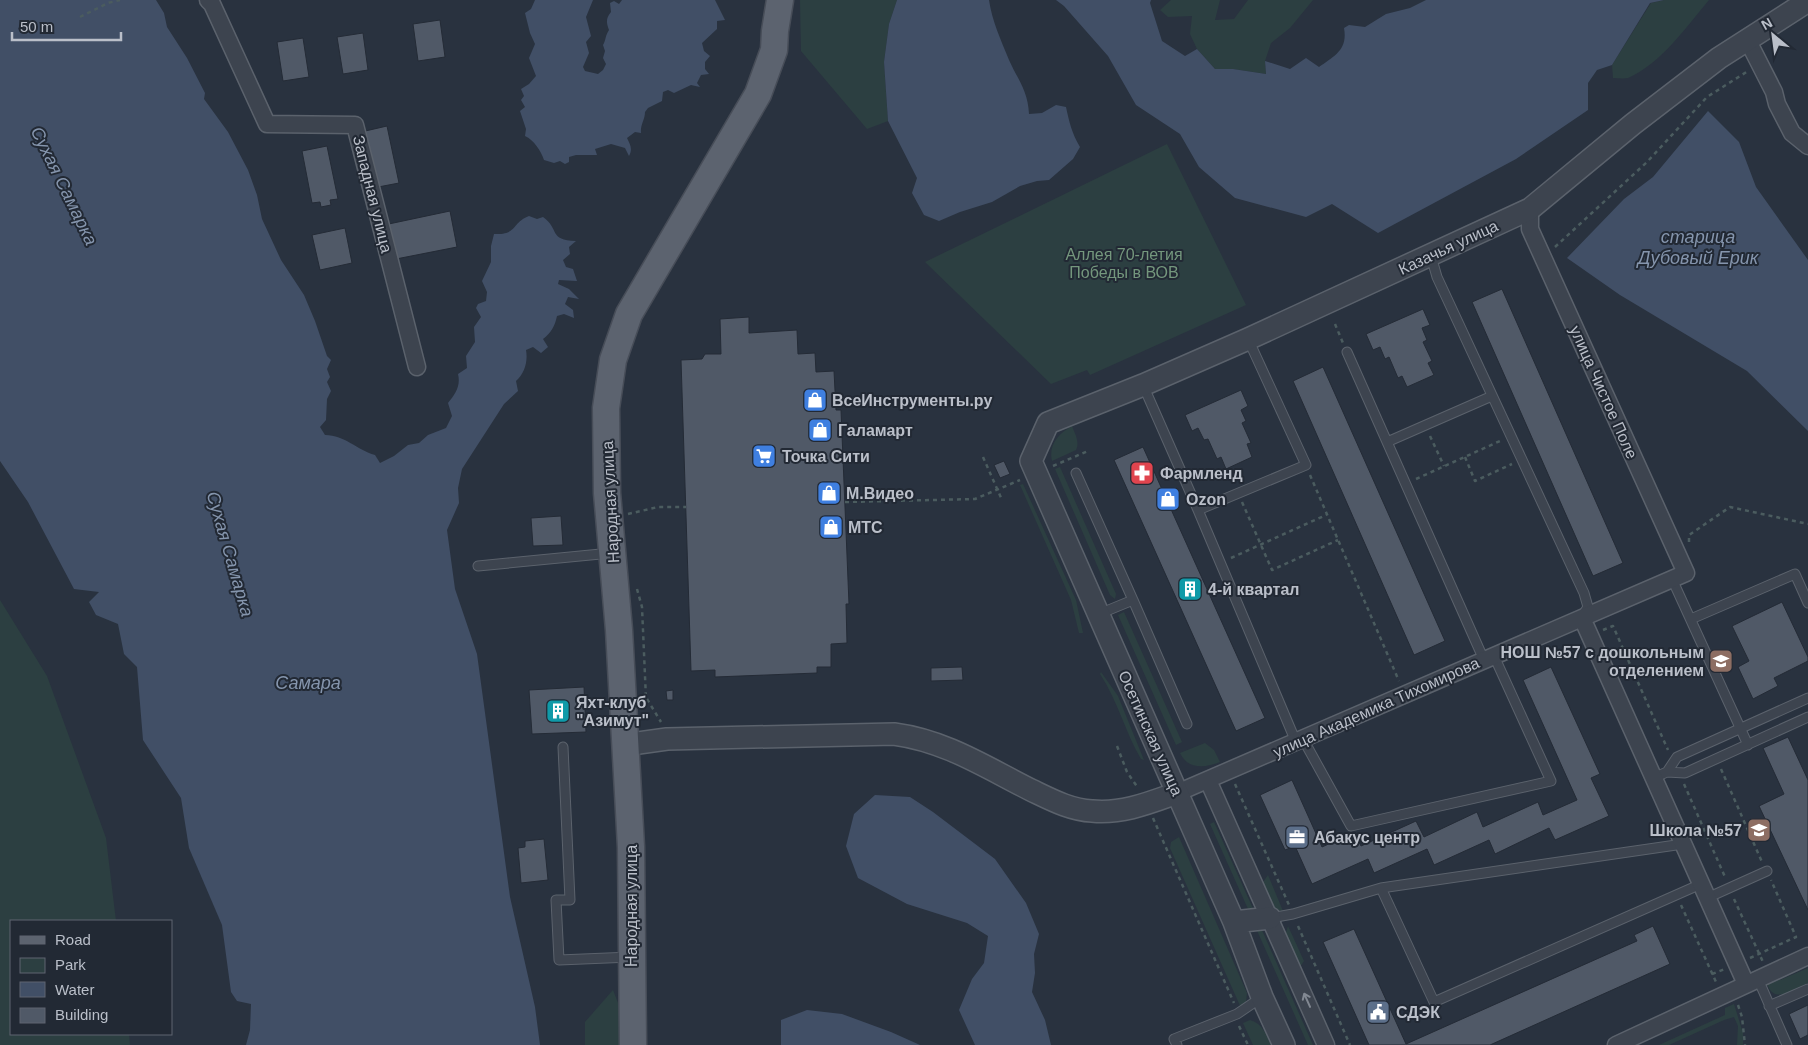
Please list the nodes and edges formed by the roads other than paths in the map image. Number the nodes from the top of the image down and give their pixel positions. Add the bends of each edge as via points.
1 (780, 0) edge
2 (211, 1) edge
3 (1808, 1) edge
4 (1746, 39) junction
5 (1808, 146) edge
6 (1530, 210) junction
7 (1431, 256) junction
8 (1248, 339) junction
9 (1347, 352) road end
10 (417, 367) dead end
11 (1143, 384) junction
12 (1492, 396) junction
13 (1048, 423) joint
14 (1387, 442) junction
15 (1076, 472) dead end
16 (1198, 510) junction
17 (612, 553) junction
18 (478, 566) dead end
19 (1679, 576) junction
20 (1132, 600) junction
21 (1808, 603) edge
22 (1098, 614) junction
23 (1582, 618) junction
24 (1691, 618) junction
25 (1489, 658) junction
26 (1808, 698) edge
27 (1808, 716) edge
28 (1187, 724) dead end
29 (1741, 728) junction
30 (1300, 741) junction
31 (624, 744) junction
32 (1748, 744) junction
33 (563, 747) dead end
34 (1660, 775) junction
35 (1211, 787) dead end
36 (1177, 793) junction
37 (1683, 844) junction
38 (1767, 871) road end
39 (1382, 888) junction
40 (1704, 891) junction
41 (1270, 918) junction
42 (1234, 922) junction
43 (631, 956) junction
44 (1808, 956) edge
45 (1757, 979) junction
46 (1808, 988) edge
47 (1262, 997) junction
48 (1769, 1006) junction
49 (633, 1045) edge
50 (1177, 1045) edge
51 (1284, 1045) edge
52 (1326, 1045) edge
53 (1616, 1045) edge
54 (1787, 1045) edge

1 - 17 main road, Народная улица via 774,50 758,94 629,314 613,360 606,408 607,494
2 - 10 street, Западная улица via 267,124 355,125
3 - 4 street, Казачья улица
4 - 5 street via 1792,133
4 - 6 street, Казачья улица via 1633,124
6 - 7 street, Казачья улица
6 - 19 street, улица Чистое Поле via 1530,229
7 - 8 street, Казачья улица
7 - 12 lane via 1437,277
8 - 11 street, Казачья улица
8 - 16 lane via 1306,465
9 - 14 lane
11 - 13 street, Казачья улица
11 - 16 lane
12 - 14 lane
12 - 23 lane via 1584,593 1588,607
13 - 22 street, Осетинская улица via 1031,461
14 - 25 lane
15 - 20 lane
16 - 30 lane
17 - 18 lane
17 - 31 main road, Народная улица via 619,630 634,699
19 - 23 street, улица Академика Тихомирова
19 - 24 lane
20 - 22 lane
20 - 28 lane
21 - 24 lane via 1795,574
22 - 36 street, Осетинская улица
23 - 25 street, улица Академика Тихомирова
23 - 34 street
24 - 29 lane
25 - 30 street, улица Академика Тихомирова
25 - 30 lane via 1551,782 1351,826
26 - 29 lane
27 - 32 lane
29 - 32 lane
29 - 34 lane via 1677,757
30 - 36 street, улица Академика Тихомирова
31 - 36 street via 667,739 894,734 936,743 1058,803 1090,811 1122,810
31 - 43 main road, Народная улица via 631,847
32 - 34 lane via 1684,773
33 - 43 lane via 570,900 556,900 558,960
34 - 37 street
35 - 41 street, Осетинская улица
36 - 42 street, Осетинская улица
37 - 39 lane
37 - 40 street
38 - 40 lane via 1730,888
39 - 40 lane via 1434,1002 1677,895
39 - 41 lane
40 - 45 street via 1737,963
41 - 42 street
52 -> 41 street, Осетинская улица
42 - 47 street, Осетинская улица
43 - 49 main road, Народная улица
44 - 45 street
45 - 48 lane
45 - 53 street
46 - 48 lane
47 - 50 lane via 1237,1014 1174,1040
47 - 51 street, Осетинская улица
48 - 54 lane

